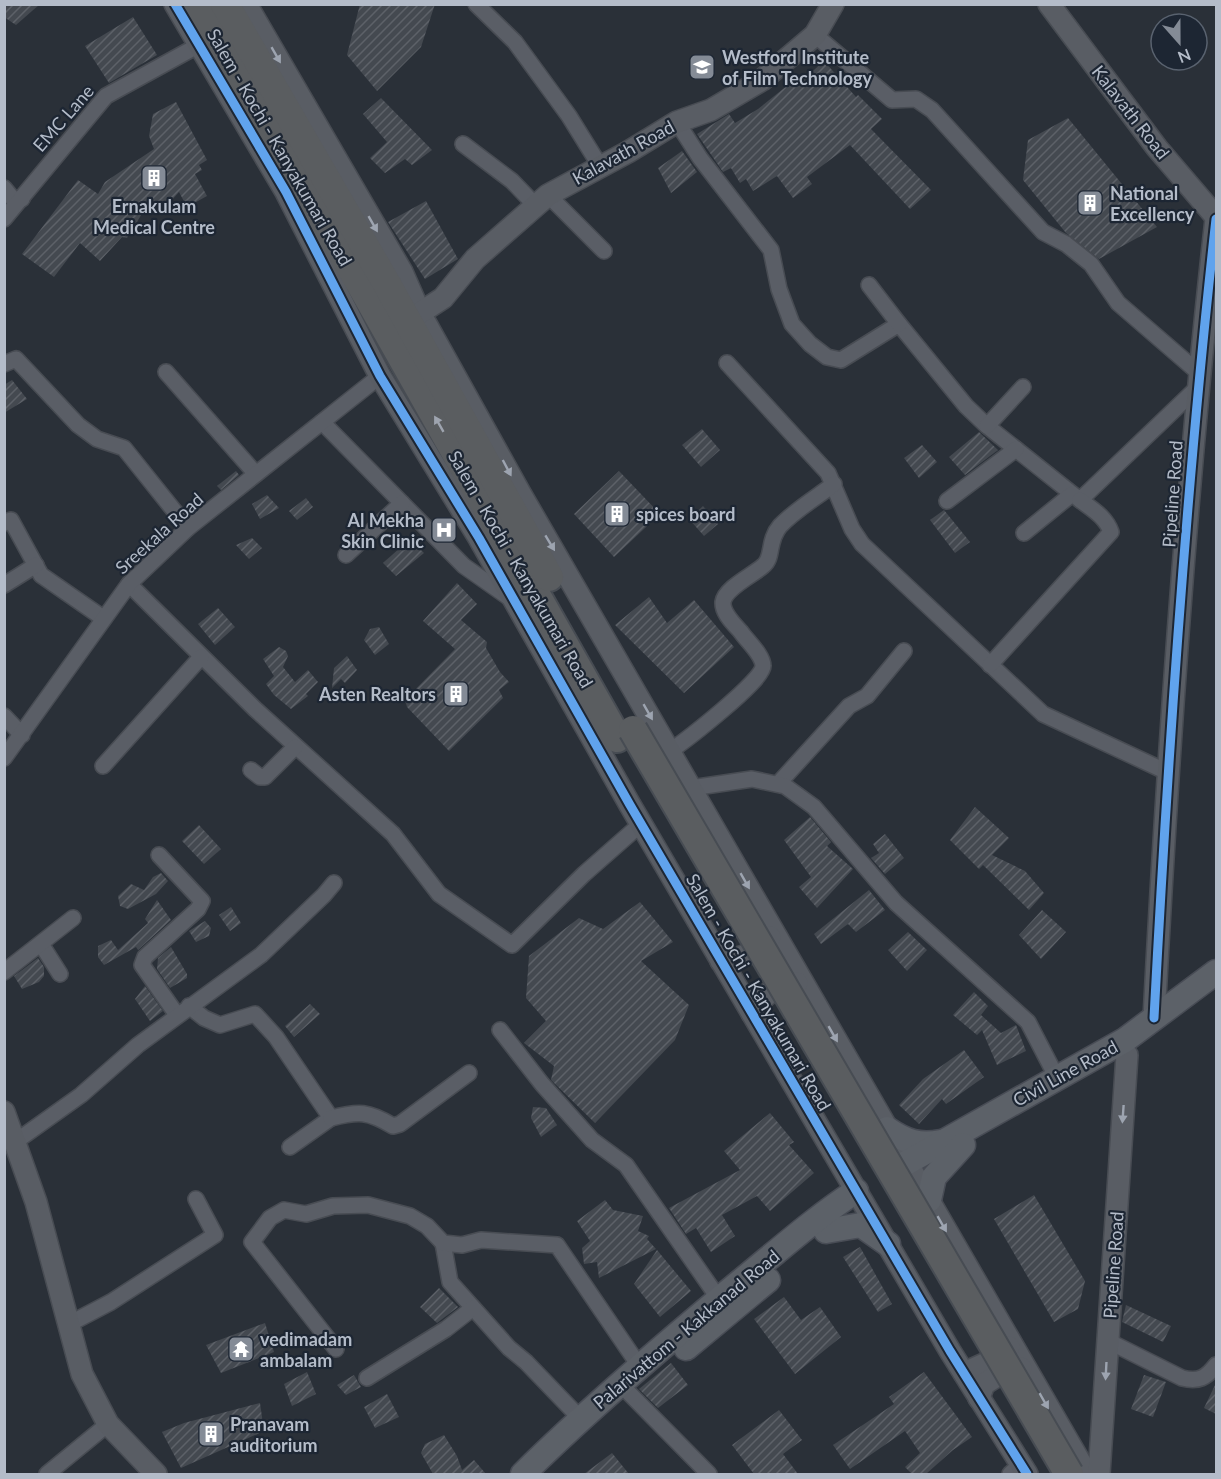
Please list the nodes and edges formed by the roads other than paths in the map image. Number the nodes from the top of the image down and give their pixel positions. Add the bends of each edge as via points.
1 (175, 4) edge
2 (196, 4) edge
3 (225, 4) edge
4 (246, 4) edge
5 (476, 4) edge
6 (833, 4) edge
7 (1049, 4) edge
8 (814, 35) junction
9 (221, 43) junction
10 (676, 122) junction
11 (464, 144) dead end
12 (600, 166) junction
13 (4, 189) edge
14 (22, 199) junction
15 (541, 200) junction
16 (1216, 218) edge
17 (4, 219) edge
18 (604, 251) dead end
19 (868, 285) dead end
20 (420, 313) junction
21 (899, 324) junction
22 (727, 363) dead end
23 (4, 364) edge
24 (166, 372) dead end
25 (380, 376) junction
26 (1198, 380) junction
27 (1023, 387) dead end
28 (322, 422) junction
29 (987, 426) junction
30 (1016, 449) junction
31 (256, 474) junction
32 (834, 484) junction
33 (1076, 497) junction
34 (947, 501) dead end
35 (402, 503) junction
36 (496, 506) junction
37 (4, 523) edge
38 (188, 528) junction
39 (1024, 533) dead end
40 (346, 555) dead end
41 (36, 565) junction
42 (129, 584) junction
43 (4, 585) edge
44 (516, 602) junction
45 (103, 618) junction
46 (904, 651) dead end
47 (201, 657) junction
48 (990, 665) junction
49 (4, 716) edge
50 (22, 735) junction
51 (295, 747) junction
52 (670, 752) junction
53 (4, 758) edge
54 (103, 766) dead end
55 (252, 770) dead end
56 (1167, 772) junction
57 (778, 784) junction
58 (691, 788) junction
59 (642, 823) junction
60 (159, 855) dead end
61 (334, 883) dead end
62 (74, 918) dead end
63 (774, 932) junction
64 (41, 944) junction
65 (721, 961) junction
66 (4, 972) edge
67 (1216, 972) edge
68 (60, 974) dead end
69 (804, 983) junction
70 (1216, 990) edge
71 (183, 1010) junction
72 (752, 1013) junction
73 (1154, 1018) junction
74 (500, 1030) dead end
75 (1126, 1055) junction
76 (469, 1073) dead end
77 (1057, 1078) junction
78 (4, 1112) edge
79 (331, 1118) junction
80 (887, 1129) junction
81 (15, 1142) junction
82 (955, 1143) junction
83 (290, 1147) dead end
84 (910, 1168) junction
85 (860, 1197) junction
86 (196, 1199) dead end
87 (929, 1200) junction
88 (826, 1231) junction
89 (444, 1243) junction
90 (888, 1244) junction
91 (719, 1299) junction
92 (473, 1308) junction
93 (69, 1324) junction
94 (1108, 1341) junction
95 (1011, 1345) junction
96 (336, 1349) dead end
97 (1216, 1365) edge
98 (640, 1367) junction
99 (1025, 1368) junction
100 (964, 1372) junction
101 (367, 1378) dead end
102 (617, 1398) junction
103 (979, 1398) junction
104 (580, 1418) junction
105 (108, 1425) junction
106 (1020, 1471) edge
107 (47, 1474) edge
108 (156, 1474) edge
109 (523, 1474) edge
110 (545, 1474) edge
111 (709, 1474) edge
112 (1048, 1474) edge
113 (1069, 1474) edge
114 (1087, 1474) edge
115 (1100, 1474) edge

1 - 9 street
2 - 9 highway, Salem - Kochi - Kanyakumari Road
3 - 9 highway, Salem - Kochi - Kanyakumari Road
4 -> 20 street via 402,273
5 - 12 street via 515,42
6 - 8 street, Kalavath Road
7 - 16 street, Kalavath Road
8 - 10 street, Kalavath Road via 762,80 711,110
8 - 26 street via 892,100 916,99 932,110 1043,232 1091,264 1118,303
9 - 14 street, EMC Lane via 106,96
9 - 25 street via 286,192
9 - 36 highway, Salem - Kochi - Kanyakumari Road via 388,286
10 - 12 street, Kalavath Road
10 - 21 street via 771,250 785,309 810,344 827,357 841,360
11 - 15 street
12 - 15 street, Kalavath Road
13 - 14 street via 13,199
14 - 17 street, EMC Lane
15 - 18 street
15 - 20 street, Kalavath Road via 475,259 443,298
16 - 26 street, Pipeline Road
19 - 21 street
20 -> 36 street
21 - 29 street
22 - 32 street
23 - 38 street via 14,358 18,360 78,425 97,438 124,448
24 - 31 street
25 - 28 street, Sreekala Road
25 - 36 street
26 - 33 street
26 - 56 street, Pipeline Road
27 - 29 street
28 - 31 street, Sreekala Road
28 - 35 street
29 - 30 street
30 - 33 street
30 - 34 street
31 - 38 street, Sreekala Road
32 - 48 street via 862,544
32 - 52 street via 781,526 770,541 766,564 725,595 722,604 726,615 754,649 764,664 763,670 739,696
33 - 39 street
33 - 48 street via 1095,511 1111,532
35 - 40 street
35 - 44 street via 464,566
36 - 44 street, Salem - Kochi - Kanyakumari Road
36 -> 52 street, Salem - Kochi - Kanyakumari Road
36 - 112 highway, Salem - Kochi - Kanyakumari Road via 617,738
36 - 113 highway, Salem - Kochi - Kanyakumari Road, bridge via 633,730
37 - 41 street via 11,520
38 - 42 street, Sreekala Road
41 - 43 street
41 - 45 street via 41,575
42 - 45 street, Sreekala Road
42 - 47 street
44 - 59 street, Salem - Kochi - Kanyakumari Road
45 - 50 street, Sreekala Road
46 - 57 street via 867,696 849,706
47 - 51 street
47 - 54 street
48 - 56 street via 1043,714
49 - 50 street
50 - 53 street, Sreekala Road
51 - 55 street via 265,777
51 - 59 street via 393,834 439,894 512,945
52 - 58 street, Salem - Kochi - Kanyakumari Road
56 - 73 street, Pipeline Road
57 - 58 street via 752,779
57 - 77 street via 814,807 896,903 1028,1022
58 -> 63 street, Salem - Kochi - Kanyakumari Road
59 - 65 street, Salem - Kochi - Kanyakumari Road
60 - 71 street via 202,901 145,957 142,965
61 - 71 street via 261,955
62 - 64 street
63 - 65 street via 765,945 737,959
63 - 69 street, Salem - Kochi - Kanyakumari Road
64 - 66 street
64 - 68 street
65 - 72 street, Salem - Kochi - Kanyakumari Road
67 - 73 main road, Civil Line Road
69 - 72 street via 785,984 762,997
69 -> 80 street, Salem - Kochi - Kanyakumari Road
70 - 75 main road, Civil Line Road
71 - 79 street via 220,1025 255,1014
71 - 81 street via 81,1095
72 - 85 street, Salem - Kochi - Kanyakumari Road
73 - 77 main road, Civil Line Road via 1125,1040
74 - 91 street via 592,1140 626,1165
75 - 82 main road, Civil Line Road
75 -> 94 street, Pipeline Road
76 - 79 street via 400,1124 393,1126 354,1112
77 - 82 main road, Civil Line Road
78 - 81 street
79 - 83 street
80 - 82 main road via 911,1143
80 - 84 street, Salem - Kochi - Kanyakumari Road
81 - 93 street via 36,1202
82 - 84 main road, Civil Line Road
82 - 87 main road via 934,1177
84 - 87 street, Salem - Kochi - Kanyakumari Road
85 - 88 main road
85 - 90 street, Salem - Kochi - Kanyakumari Road
85 - 91 main road, Palarivattom - Kakkanad Road via 831,1208
86 - 93 street via 215,1235 111,1302
87 -> 95 street, Salem - Kochi - Kanyakumari Road
88 - 90 main road via 861,1226
88 - 102 main road, Palarivattom - Kakkanad Road
89 - 92 street via 450,1282
89 - 96 street via 410,1216 368,1205 333,1206 306,1214 284,1210 270,1218 252,1242
89 - 98 street via 462,1245 481,1240 557,1245
90 - 100 street, Salem - Kochi - Kanyakumari Road
91 - 98 main road, Palarivattom - Kakkanad Road
92 - 101 street
92 - 104 street
93 - 105 street via 82,1374
94 - 97 street via 1194,1381 1207,1377
94 -> 115 street, Pipeline Road
95 - 99 street, Salem - Kochi - Kanyakumari Road
95 - 100 street via 991,1361
98 - 102 main road, Palarivattom - Kakkanad Road
99 - 103 street via 984,1383
99 -> 114 street, Salem - Kochi - Kanyakumari Road
100 - 103 street, Salem - Kochi - Kanyakumari Road
102 - 104 main road, Palarivattom - Kakkanad Road
102 - 110 main road, Palarivattom - Kakkanad Road
102 - 111 street
103 - 106 street, Salem - Kochi - Kanyakumari Road
104 - 109 main road, Palarivattom - Kakkanad Road
105 - 107 street
105 - 108 street

